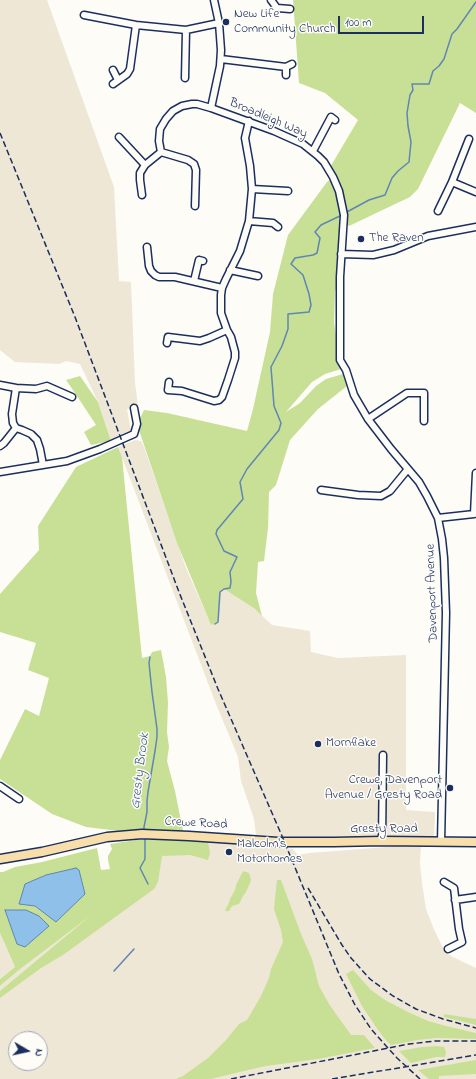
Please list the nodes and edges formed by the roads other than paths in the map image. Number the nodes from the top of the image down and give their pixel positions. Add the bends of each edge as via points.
1 (215, 0) edge
2 (271, 0) edge
3 (290, 9) dead end
4 (84, 15) dead end
5 (101, 18) junction
6 (219, 23) junction
7 (136, 25) junction
8 (101, 26) dead end
9 (186, 30) junction
10 (221, 59) junction
11 (292, 64) dead end
12 (286, 67) junction
13 (112, 70) dead end
14 (286, 75) dead end
15 (185, 78) dead end
16 (211, 108) junction
17 (331, 117) dead end
18 (249, 122) junction
19 (123, 138) dead end
20 (469, 139) dead end
21 (314, 151) junction
22 (161, 152) junction
23 (145, 165) junction
24 (452, 182) junction
25 (252, 189) junction
26 (288, 190) dead end
27 (476, 192) edge
28 (142, 195) dead end
29 (195, 206) dead end
30 (438, 212) dead end
31 (249, 221) junction
32 (275, 222) dead end
33 (476, 226) edge
34 (147, 247) dead end
35 (341, 254) junction
36 (199, 260) dead end
37 (230, 270) junction
38 (258, 276) dead end
39 (194, 281) junction
40 (222, 288) junction
41 (227, 330) junction
42 (168, 337) dead end
43 (169, 382) dead end
44 (0, 385) edge
45 (16, 388) junction
46 (72, 397) dead end
47 (134, 408) dead end
48 (368, 419) junction
49 (424, 421) dead end
50 (16, 428) junction
51 (0, 446) edge
52 (43, 465) junction
53 (408, 469) junction
54 (0, 472) edge
55 (476, 473) edge
56 (321, 490) dead end
57 (438, 518) junction
58 (383, 756) dead end
59 (0, 786) edge
60 (18, 799) dead end
61 (382, 841) junction
62 (293, 842) joint
63 (442, 842) junction
64 (476, 842) edge
65 (0, 859) edge
66 (444, 882) dead end
67 (476, 897) edge
68 (455, 900) junction
69 (448, 949) dead end

1 - 6 street
2 - 3 street via 277,8
4 - 5 street
5 - 7 street
5 - 8 street
6 - 9 street
6 - 10 street
7 - 9 street
7 - 13 street via 130,69 115,82
9 - 15 street
10 - 12 street
10 - 16 street
11 - 12 street
12 - 14 street
16 - 18 street, Broadleigh Way
16 - 22 street, Broadleigh Way via 192,104 173,111 160,129
17 - 21 street
18 - 21 street, Broadleigh Way via 292,138
18 - 25 street via 245,138
19 - 23 street
20 - 24 street
21 - 35 street, Broadleigh Way via 331,173 341,199 344,223
22 - 23 street
22 - 29 street via 194,164
23 - 28 street via 140,176
24 - 27 street
24 - 30 street
25 - 26 street
25 - 31 street
31 - 32 street
31 - 37 street via 240,250
33 - 35 street via 428,236 394,250 373,255
34 - 39 street via 149,266 155,275
35 - 48 street, Davenport Avenue via 340,360 354,395
36 - 39 street
37 - 38 street
37 - 40 street
39 - 40 street
40 - 41 street via 221,313
41 - 42 street via 200,340
41 - 43 street via 233,342 234,358 219,400 214,401 182,391 167,393
44 - 45 street
45 - 46 street via 47,386
45 - 50 street via 12,414
47 - 52 street via 137,424 134,434 67,461
48 - 49 street via 408,394 424,393
48 - 53 street, Davenport Avenue
50 - 51 street
50 - 52 street via 31,434 37,440
52 - 54 street
53 - 56 street via 388,493 381,496
53 - 57 street, Davenport Avenue via 428,496
55 - 57 street via 474,514
57 - 63 street, Davenport Avenue via 444,558 446,613
58 - 61 street
59 - 60 street
61 - 62 main road, Gresty Road
61 - 63 main road, Gresty Road
62 - 65 main road, Crewe Road via 123,835
63 - 64 main road, Gresty Road
66 - 68 street via 454,888
67 - 68 street
68 - 69 street via 462,942

